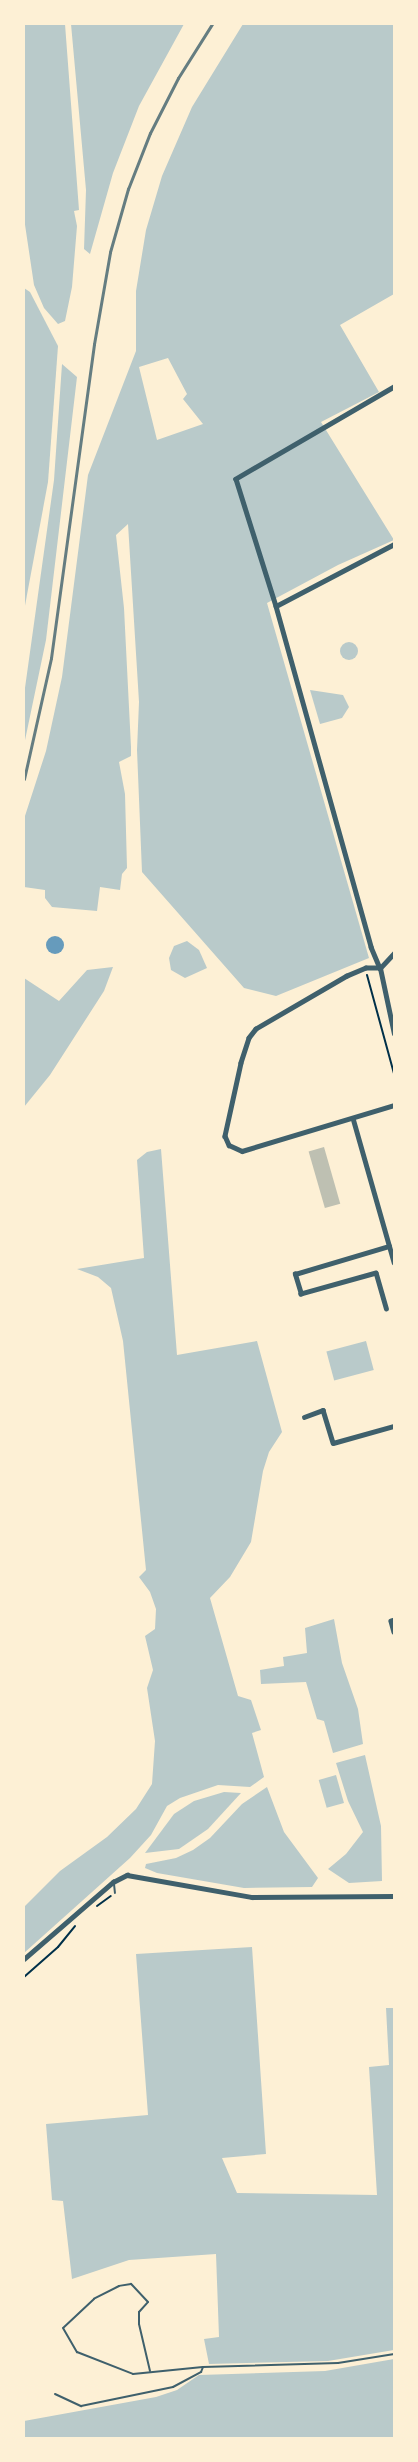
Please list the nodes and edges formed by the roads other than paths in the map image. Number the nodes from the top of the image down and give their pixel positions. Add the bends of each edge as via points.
1 (394, 387) edge
2 (394, 544) edge
3 (276, 606) junction
4 (394, 953) edge
5 (380, 968) junction
6 (394, 1034) edge
7 (394, 1105) edge
8 (353, 1118) junction
9 (389, 1246) junction
10 (394, 1262) edge
11 (386, 1309) dead end
12 (304, 1417) dead end
13 (394, 1426) edge
14 (394, 1620) edge
15 (394, 1632) edge
16 (113, 1882) junction
17 (114, 1892) road end
18 (394, 1896) edge
19 (24, 1959) edge
20 (394, 2354) edge
21 (203, 2367) junction
22 (150, 2371) junction
23 (56, 2394) dead end

1 - 3 street via 236,479
2 - 3 street
3 - 5 street via 371,947
4 - 5 street
5 - 6 street
5 - 8 street via 347,976 264,1022 249,1038 225,1136 229,1145 242,1151
7 - 8 street
8 - 9 street
9 - 10 street
9 - 11 street via 296,1274 301,1294 376,1273
12 - 13 street via 323,1410 333,1443
14 - 15 street via 391,1621
16 - 17 lane
16 - 18 street via 127,1874 252,1897
16 - 19 street
20 - 21 lane via 338,2363
21 - 22 lane
21 - 23 lane via 201,2372 173,2388 81,2406
22 - 22 lane via 139,2324 139,2312 148,2302 131,2284 119,2286 94,2299 62,2328 77,2352 133,2374

